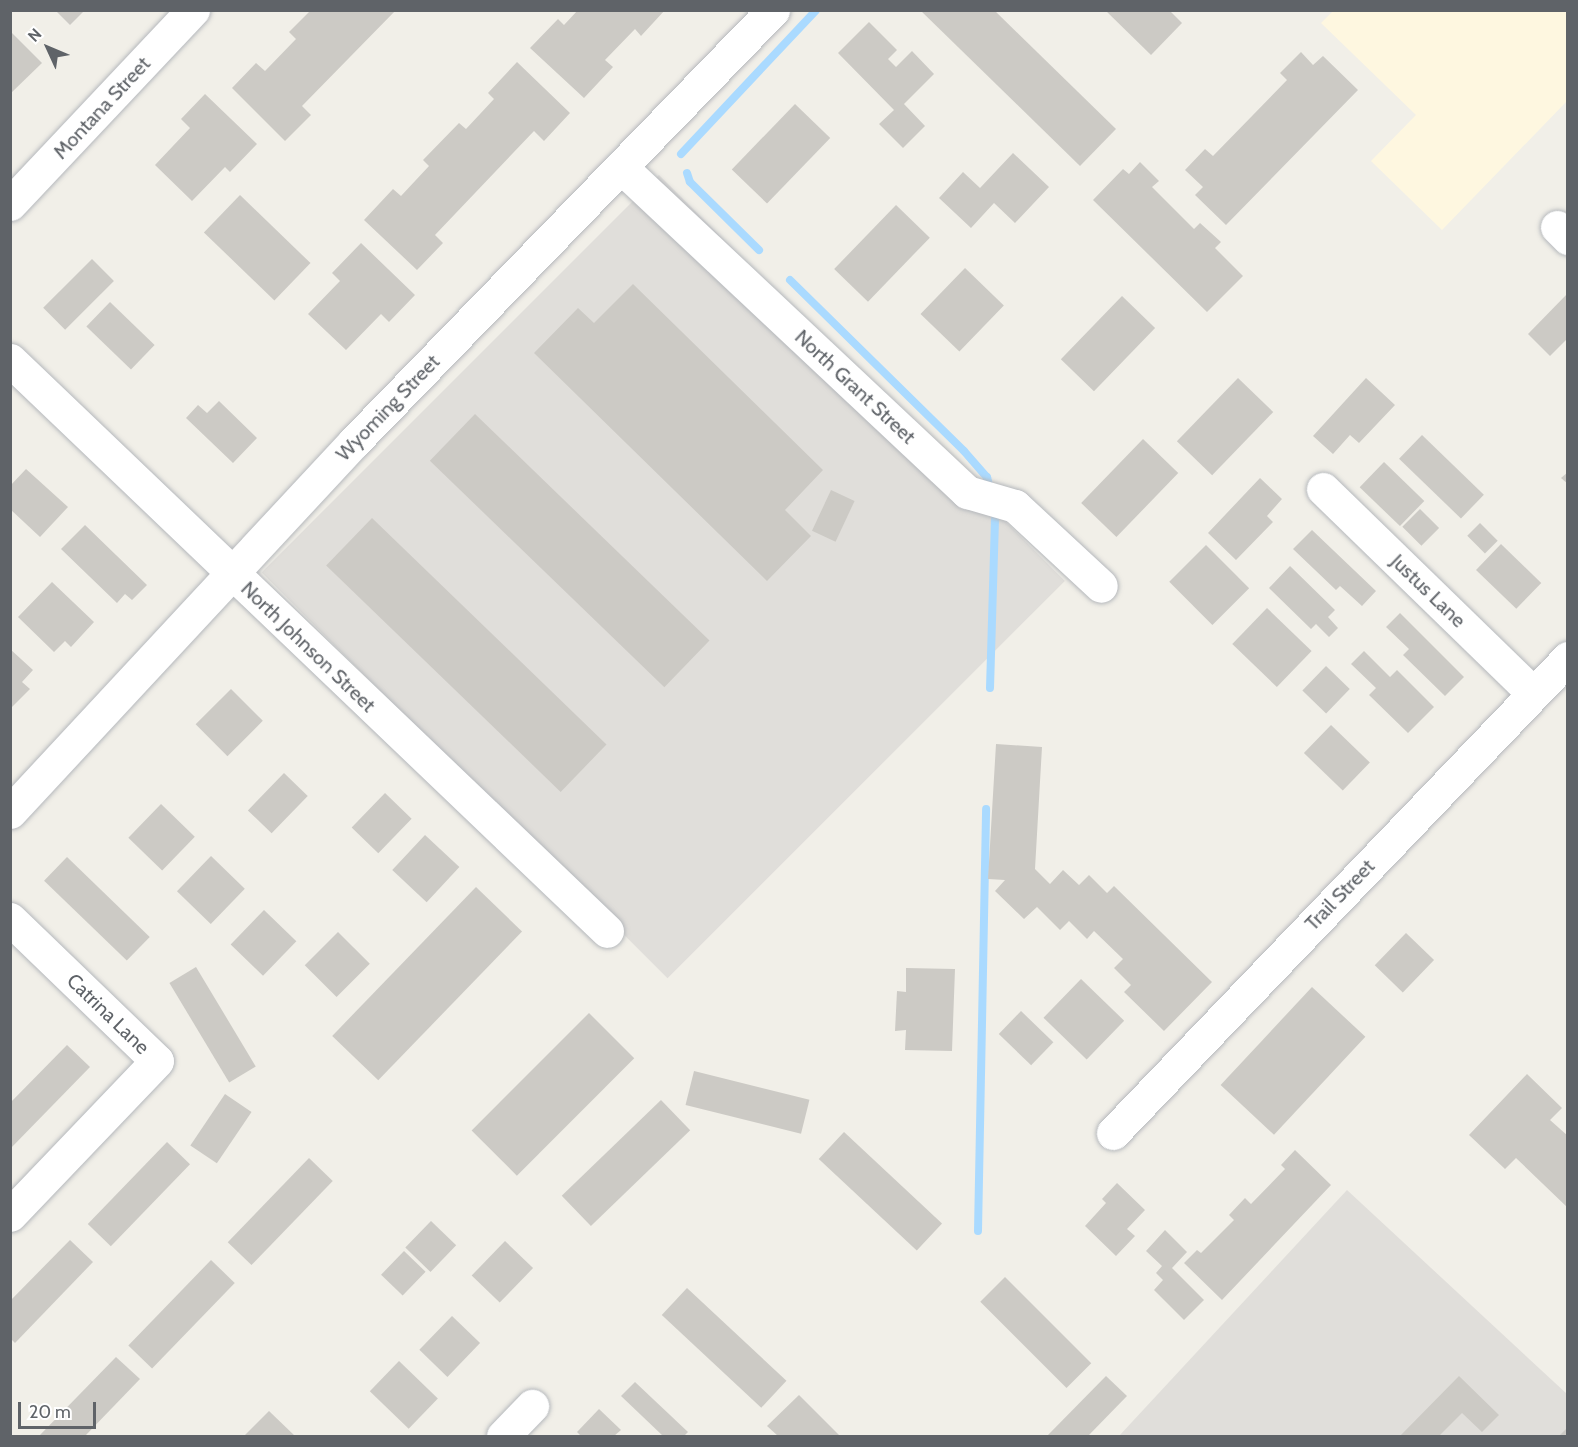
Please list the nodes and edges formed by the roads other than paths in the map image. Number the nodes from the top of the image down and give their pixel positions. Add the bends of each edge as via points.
1 (193, 10) edge
2 (773, 10) edge
3 (621, 167) junction
4 (10, 204) edge
5 (10, 360) edge
6 (1323, 489) dead end
7 (230, 573) junction
8 (1101, 586) dead end
9 (1568, 658) edge
10 (1533, 693) junction
11 (10, 812) edge
12 (10, 919) edge
13 (607, 931) dead end
14 (1113, 1132) dead end
15 (10, 1215) edge
16 (532, 1406) dead end
17 (503, 1437) edge

1 - 4 street, Montana Street
2 - 3 street, Wyoming Street
3 - 7 street, Wyoming Street
3 - 8 street, North Grant Street via 967,492 1015,506
5 - 7 street, North Johnson Street
6 - 10 street, Justus Lane
7 - 11 street, Wyoming Street
7 - 13 street, North Johnson Street
9 - 10 street, Trail Street
10 - 14 street, Trail Street
12 - 15 street, Catrina Lane via 157,1061
16 - 17 street

